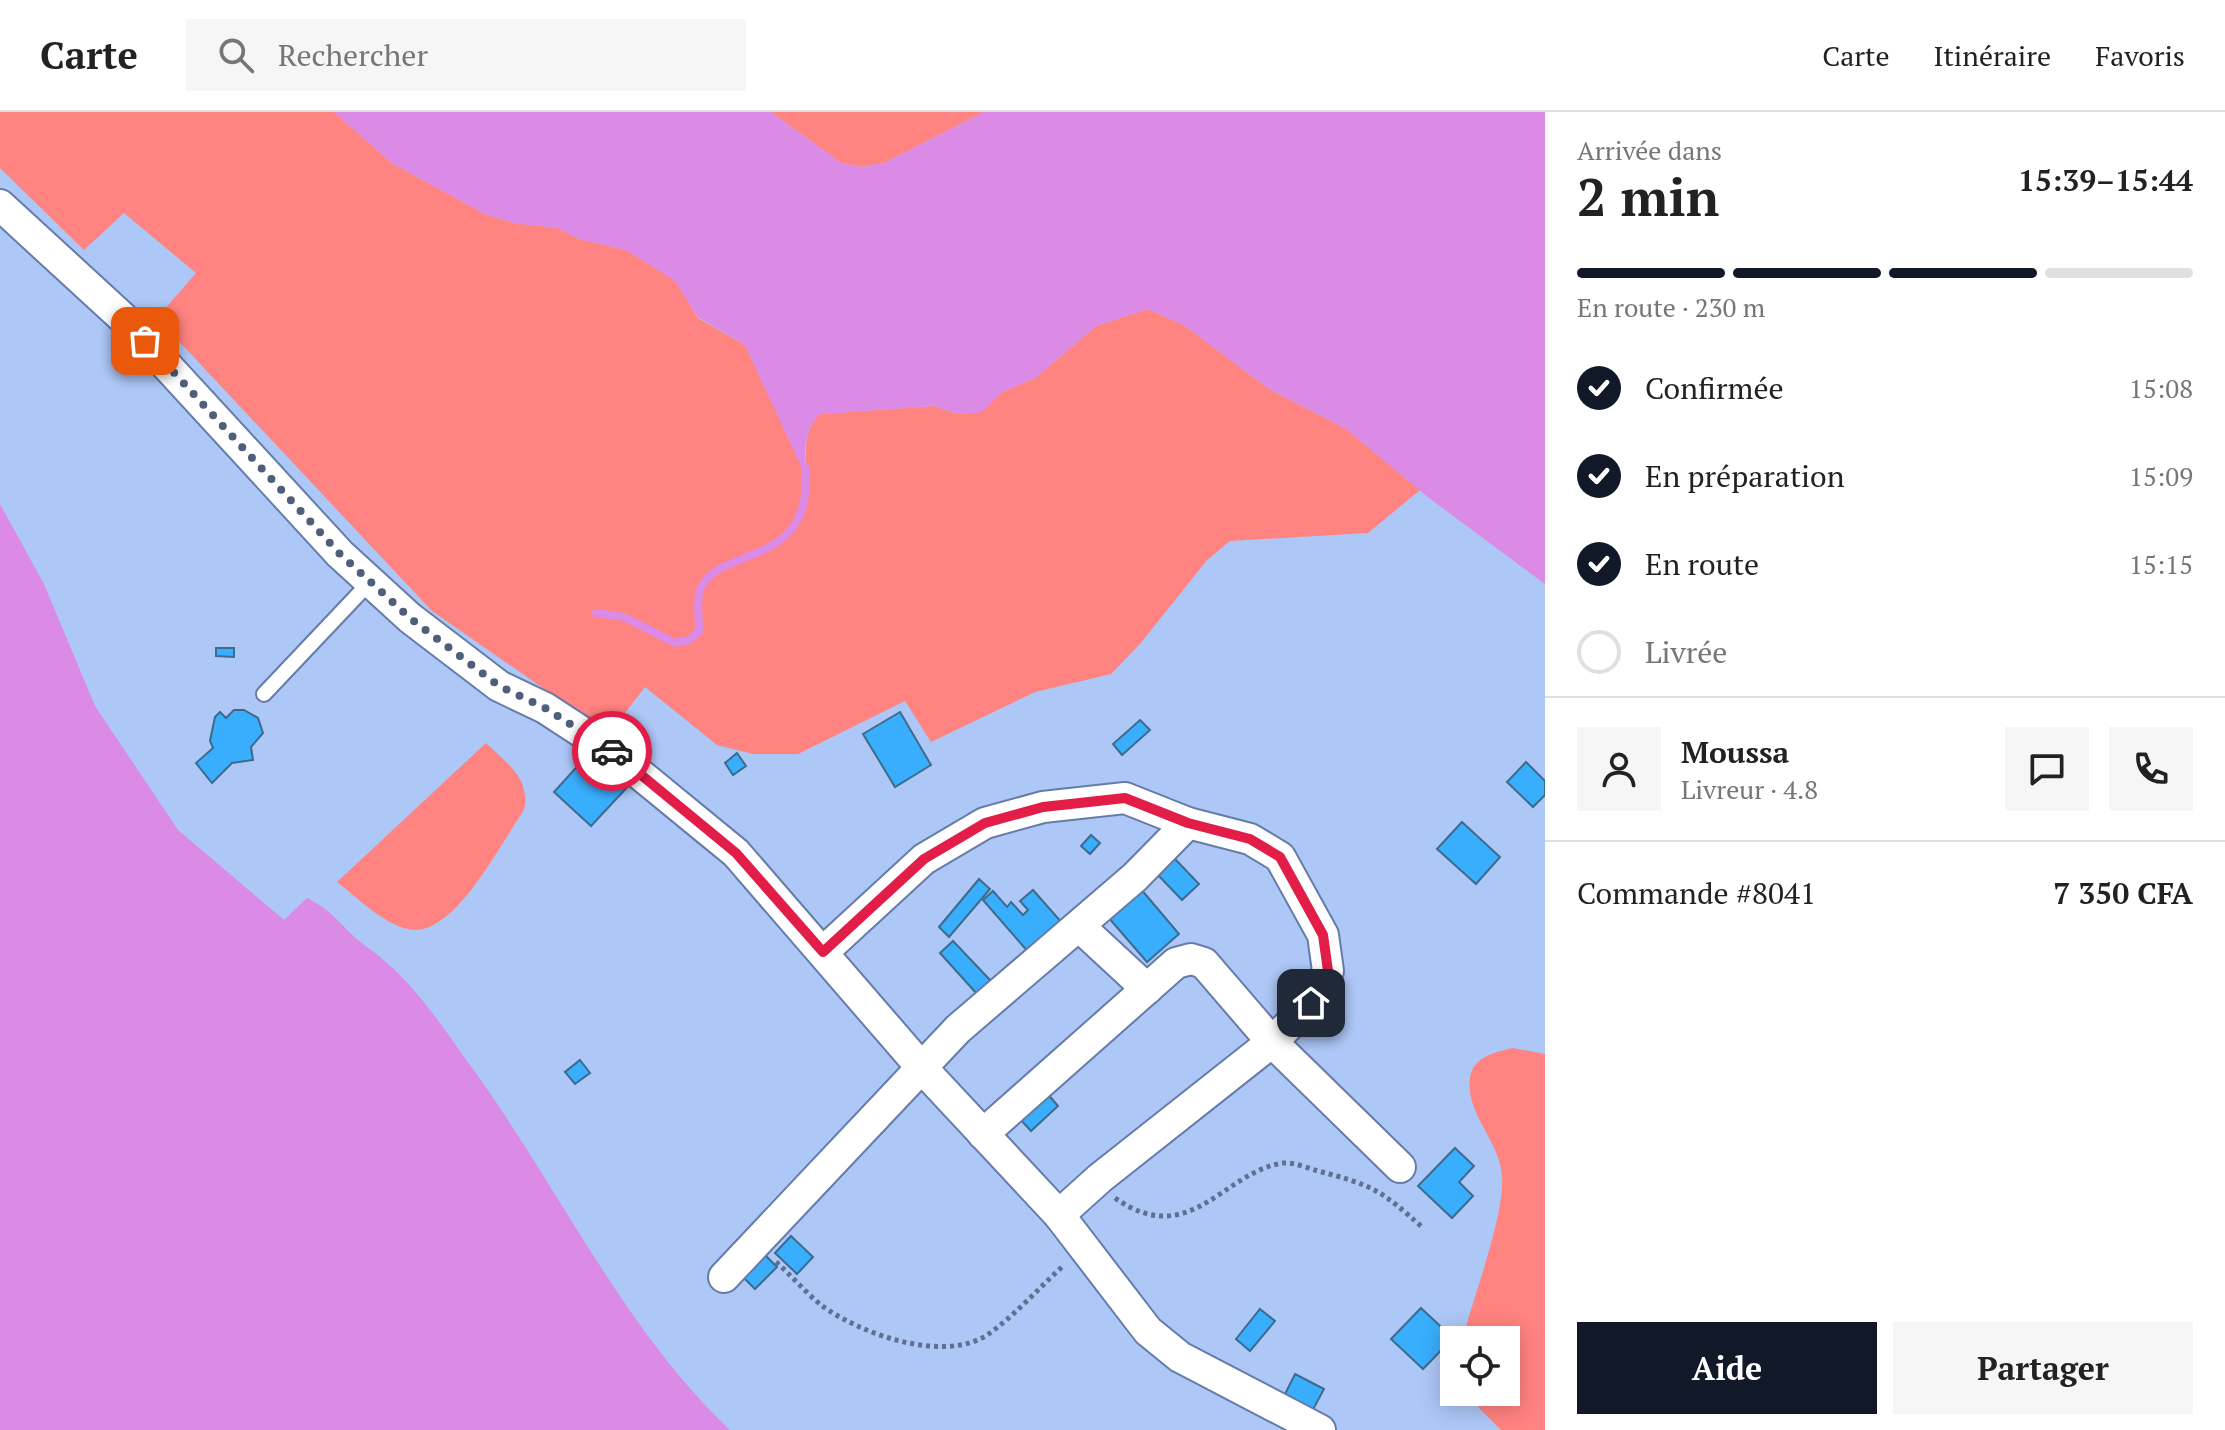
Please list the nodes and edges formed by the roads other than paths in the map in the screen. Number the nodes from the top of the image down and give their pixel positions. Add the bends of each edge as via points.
1 (0, 205) edge
2 (370, 582) junction
3 (264, 694) dead end
4 (1188, 823) junction
5 (1079, 926) junction
6 (823, 952) junction
7 (1147, 989) junction
8 (1272, 1042) junction
9 (921, 1067) junction
10 (983, 1134) junction
11 (1400, 1167) dead end
12 (1059, 1215) junction
13 (724, 1277) dead end
14 (1320, 1430) edge

1 - 2 street via 123,318
2 - 3 lane
2 - 6 street via 499,686 545,708 614,753 736,853
4 - 5 street
4 - 6 street via 1125,798 1043,807 985,823 924,859
4 - 8 street via 1250,839 1280,857 1323,935 1328,971 1311,1003
5 - 7 street
5 - 9 street
6 - 9 street
7 - 8 street via 1176,963 1204,963
7 - 10 street
8 - 11 street
8 - 12 street
9 - 10 street
9 - 13 street
10 - 12 street
12 - 14 street via 1148,1331 1180,1357

